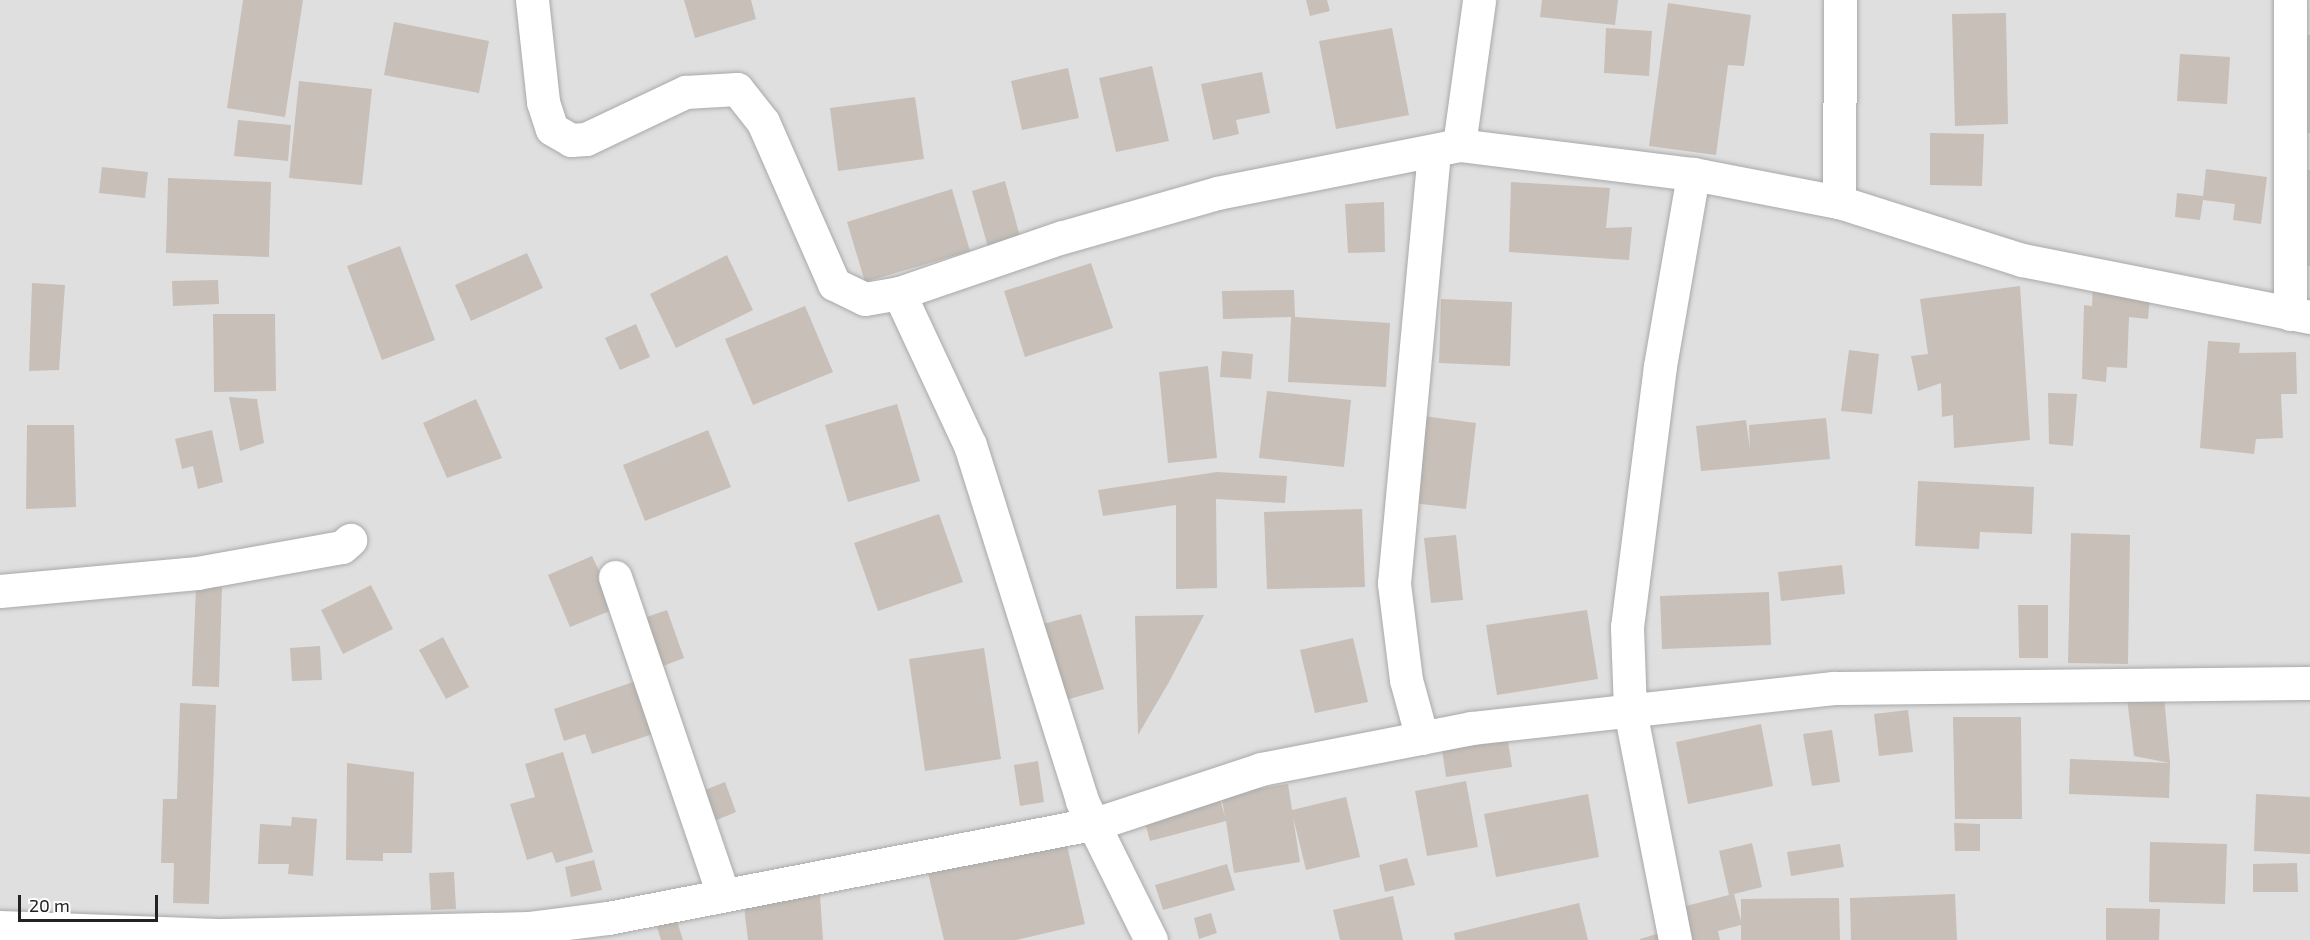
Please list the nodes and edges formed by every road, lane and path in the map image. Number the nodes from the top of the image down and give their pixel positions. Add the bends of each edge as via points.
1 (532, 0) edge
2 (1479, 0) edge
3 (1840, 0) edge
4 (2290, 0) edge
5 (1447, 149) junction
6 (1693, 174) junction
7 (1839, 202) junction
8 (899, 294) junction
9 (2300, 316) edge
10 (350, 540) dead end
11 (615, 577) dead end
12 (0, 591) edge
13 (2310, 683) edge
14 (1630, 710) junction
15 (1422, 738) junction
16 (1098, 823) junction
17 (723, 894) junction
18 (0, 927) edge
19 (609, 929) edge
20 (1151, 940) edge
21 (1675, 940) edge

1 - 8 street via 543,102 552,129 571,140 586,139 685,92 736,88 763,122 834,284 865,298
2 - 5 street
3 - 7 street
4 - 9 street
5 - 6 street
5 - 8 street via 1217,193 1063,237
5 - 15 street via 1394,583 1406,680
6 - 7 street
6 - 14 street via 1639,523 1627,627
7 - 9 street via 2022,260
8 - 16 street via 970,445 1082,801
10 - 12 street via 342,547 197,573
11 - 17 street
13 - 14 street via 1833,688
14 - 15 street
14 - 21 street
15 - 16 street via 1261,769
16 - 17 street
16 - 20 street
17 - 19 street
18 - 19 street via 223,935

